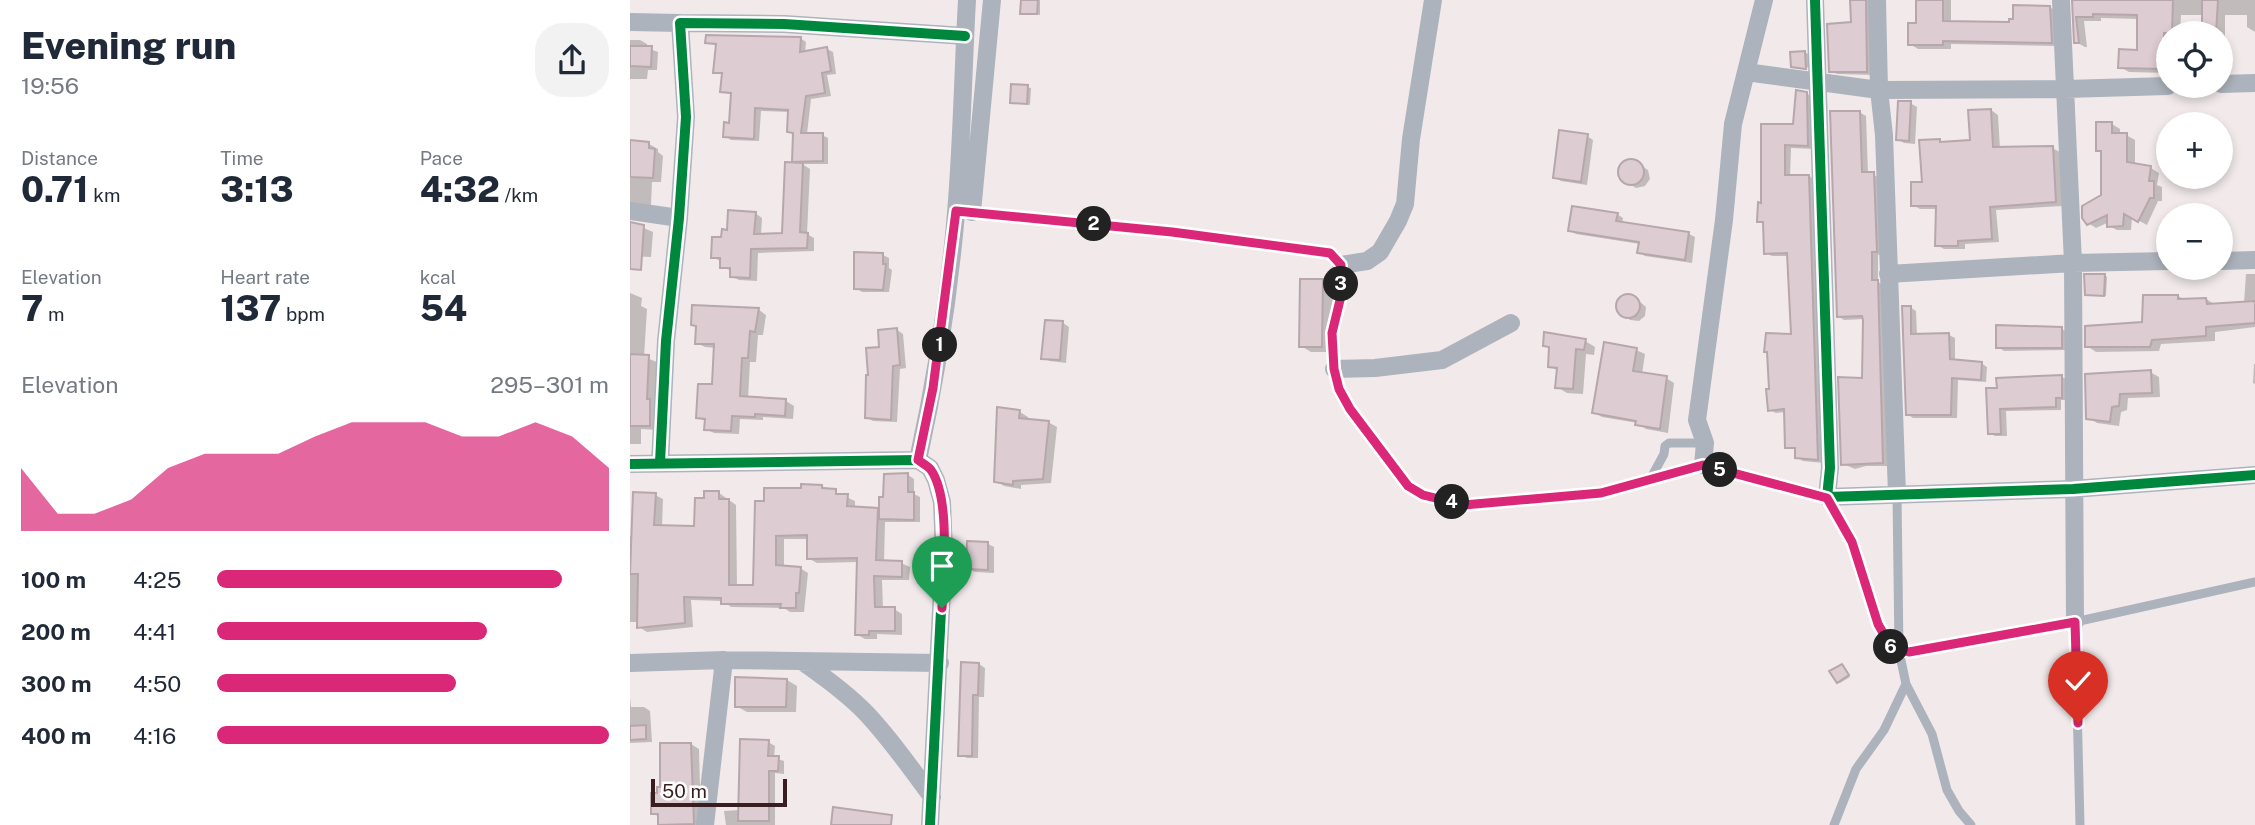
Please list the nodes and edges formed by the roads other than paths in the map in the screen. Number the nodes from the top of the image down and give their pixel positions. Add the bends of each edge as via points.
1 (967, 0) edge
2 (992, 0) edge
3 (1433, 0) edge
4 (1764, 0) edge
5 (1815, 0) edge
6 (1877, 0) edge
7 (2061, 0) edge
8 (630, 22) edge
9 (680, 23) junction
10 (965, 36) junction
11 (1746, 72) junction
12 (1817, 81) junction
13 (2255, 83) edge
14 (2233, 84) edge
15 (2156, 86) edge
16 (2066, 89) junction
17 (1879, 90) junction
18 (630, 211) edge
19 (964, 212) junction
20 (679, 218) junction
21 (2255, 260) edge
22 (2156, 261) edge
23 (2233, 261) edge
24 (2073, 262) junction
25 (1341, 265) junction
26 (1888, 274) junction
27 (1511, 323) dead end
28 (1334, 369) junction
29 (1705, 443) junction
30 (918, 460) junction
31 (660, 463) junction
32 (630, 464) edge
33 (1703, 465) junction
34 (2255, 475) edge
35 (1651, 478) junction
36 (2073, 489) junction
37 (1897, 494) junction
38 (1827, 498) junction
39 (2255, 582) edge
40 (2075, 622) junction
41 (1899, 651) junction
42 (724, 660) junction
43 (803, 662) junction
44 (630, 663) edge
45 (940, 663) junction
46 (1906, 684) junction
47 (932, 797) junction
48 (705, 825) edge
49 (930, 825) edge
50 (1834, 825) edge
51 (1971, 825) edge
52 (2081, 825) edge

1 - 10 street
2 - 19 street
3 - 25 street via 1405,204 1380,252 1367,261
4 - 11 street
5 - 12 street
6 - 17 street
7 - 16 street
8 - 9 street
9 - 10 street via 784,24
9 - 20 street via 686,117
10 - 19 street
11 - 12 street
11 - 29 street via 1733,124 1696,420
12 - 17 street
12 - 38 street via 1830,468
13 - 14 street
15 - 16 street
16 - 17 street
16 - 24 street
17 - 26 street
18 - 20 street
19 - 25 lane via 1330,253
19 - 30 street
20 - 31 street
21 - 23 street
22 - 24 street
24 - 26 street
24 - 36 street
25 - 28 lane via 1341,296 1332,333
26 - 37 street
27 - 28 street via 1442,360
28 - 35 lane via 1350,409 1408,486 1423,495 1464,505 1601,493
29 - 33 street
29 - 35 lane via 1669,443
30 - 31 street
30 - 45 street via 930,468 942,502
31 - 32 street
33 - 35 lane
33 - 38 lane
34 - 36 street
36 - 37 street
36 - 40 street
37 - 38 street
37 - 41 lane
38 - 41 lane via 1852,542 1878,624 1886,641
39 - 40 lane
40 - 41 lane
40 - 52 lane
41 - 46 lane
42 - 43 street
42 - 44 street
42 - 48 street
43 - 45 street
43 - 47 street via 866,713
45 - 47 street
46 - 50 lane via 1884,730 1856,769
46 - 51 lane via 1932,734 1952,801
47 - 49 street

